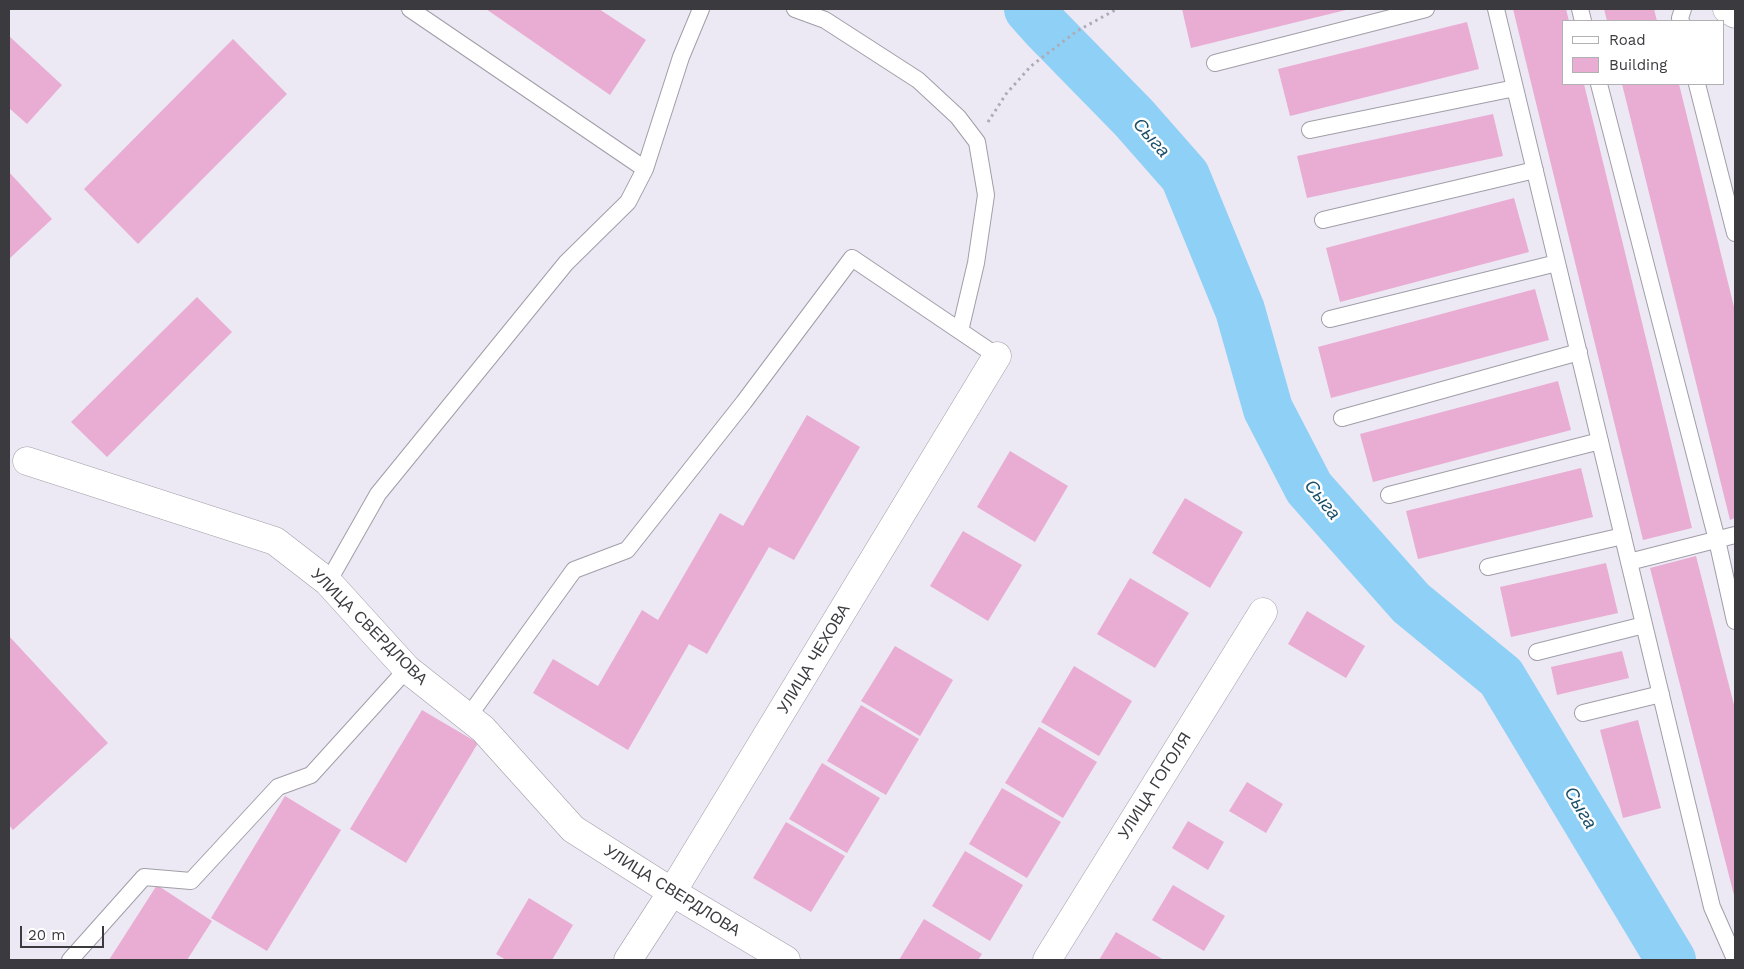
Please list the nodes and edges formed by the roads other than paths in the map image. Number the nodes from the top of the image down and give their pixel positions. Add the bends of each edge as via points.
1 (410, 9) edge
2 (701, 9) edge
3 (795, 9) edge
4 (1426, 9) edge
5 (1496, 9) edge
6 (1727, 9) edge
7 (1735, 14) edge
8 (1215, 63) dead end
9 (1600, 85) edge
10 (1697, 85) edge
11 (1515, 88) junction
12 (1310, 130) dead end
13 (645, 169) junction
14 (1535, 170) junction
15 (1323, 220) dead end
16 (1735, 232) edge
17 (1557, 263) junction
18 (1330, 318) dead end
19 (960, 331) junction
20 (1579, 352) junction
21 (997, 356) joint
22 (1342, 418) dead end
23 (1600, 441) junction
24 (27, 461) dead end
25 (1389, 495) dead end
26 (1735, 535) edge
27 (1623, 536) junction
28 (1717, 540) junction
29 (1629, 562) junction
30 (1488, 567) dead end
31 (328, 582) junction
32 (1263, 612) dead end
33 (1735, 621) edge
34 (1644, 625) junction
35 (1537, 652) dead end
36 (407, 669) junction
37 (1661, 694) junction
38 (1583, 713) dead end
39 (468, 717) junction
40 (672, 892) junction
41 (1735, 959) edge
42 (70, 960) edge
43 (628, 960) edge
44 (786, 960) edge
45 (1047, 960) edge

1 - 13 lane
2 - 13 lane via 681,57
3 - 19 lane via 825,20 918,80 958,116 977,142 986,195 976,263
4 - 8 lane
5 - 11 lane
6 - 7 street
9 - 28 lane
10 - 16 lane
11 - 12 lane
11 - 14 lane
13 - 31 lane via 628,202 566,264 378,494
14 - 15 lane
14 - 17 lane
17 - 18 lane
17 - 20 lane
19 - 21 lane
19 - 39 lane via 852,258 627,550 574,570
20 - 22 lane
20 - 23 lane
21 - 40 street, УЛИЦА ЧЕХОВА
23 - 25 lane
23 - 27 lane
24 - 31 street, УЛИЦА СВЕРДЛОВА via 275,541
26 - 28 lane
27 - 29 lane
27 - 30 lane
28 - 29 lane
28 - 33 lane
29 - 34 lane
31 - 36 street, УЛИЦА СВЕРДЛОВА
32 - 45 street, УЛИЦА ГОГОЛЯ
34 - 35 lane
34 - 37 lane
36 - 39 street, УЛИЦА СВЕРДЛОВА
36 - 42 lane via 312,775 278,787 191,881 144,877
37 - 38 lane
37 - 41 lane via 1712,907
39 - 40 street, УЛИЦА СВЕРДЛОВА via 483,729 573,830
40 - 43 street, УЛИЦА ЧЕХОВА
40 - 44 street, УЛИЦА СВЕРДЛОВА

